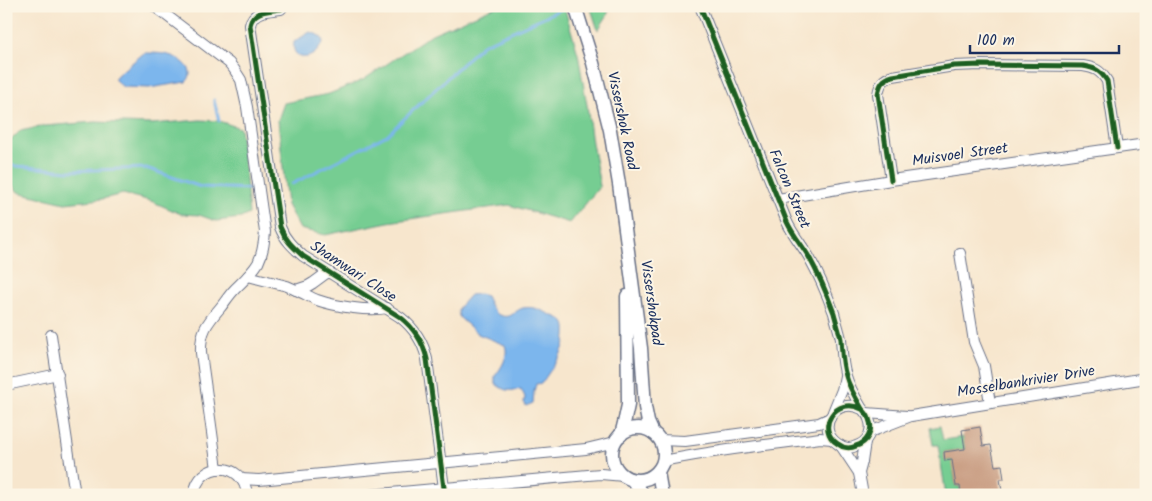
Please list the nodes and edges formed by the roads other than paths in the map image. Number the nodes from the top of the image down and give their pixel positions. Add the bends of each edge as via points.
1 (154, 6) edge
2 (283, 6) edge
3 (574, 6) edge
4 (700, 6) edge
5 (1146, 144) edge
6 (1117, 148) junction
7 (891, 180) junction
8 (778, 199) junction
9 (626, 246) junction
10 (960, 253) dead end
11 (328, 272) junction
12 (248, 276) junction
13 (296, 290) junction
14 (387, 308) junction
15 (51, 335) dead end
16 (58, 374) junction
17 (845, 375) junction
18 (1146, 378) edge
19 (6, 385) edge
20 (990, 403) junction
21 (864, 411) junction
22 (831, 415) junction
23 (911, 416) junction
24 (870, 432) junction
25 (657, 437) junction
26 (618, 438) junction
27 (832, 438) junction
28 (865, 442) junction
29 (841, 446) junction
30 (441, 463) junction
31 (661, 466) junction
32 (217, 469) junction
33 (859, 473) junction
34 (628, 478) junction
35 (241, 479) junction
36 (444, 488) junction
37 (75, 495) edge
38 (194, 495) edge
39 (247, 495) edge
40 (369, 495) edge
41 (644, 495) edge
42 (662, 495) edge
43 (863, 495) edge

1 - 12 street via 229,63 241,80 265,232 261,255
2 - 11 street, Shamwari Close via 258,13 250,25 278,216 282,232 291,246
3 - 9 main road, Vissershok Road via 610,130
4 - 8 street, Falcon Street
5 - 6 street, Muisvoel Street
6 - 7 street, Muisvoel Street
6 - 7 street via 1108,81 1094,68 954,66 893,76 879,87
7 - 8 street, Muisvoel Street
8 - 17 street, Falcon Street via 829,300 840,336
9 - 25 main road, Vissershokpad via 641,348 645,407 648,422
9 - 26 main road, Vissershokpad via 628,406
10 - 20 street via 974,342 984,366
11 - 13 street via 314,283
11 - 14 street, Shamwari Close
12 - 13 street
12 - 32 street via 210,320 201,338
13 - 14 street via 319,300 362,310
14 - 30 street, Shamwari Close via 412,328 425,350
15 - 16 street
16 - 19 street
16 - 37 street
17 - 21 street, Falcon Street
17 - 22 street, Falcon Street
18 - 20 street, Mosselbankrivier Drive
20 - 23 street, Mosselbankrivier Drive
21 - 22 street via 851,405 838,408
21 - 23 street, Mosselbankrivier Drive
21 - 24 street via 871,424
22 - 25 street via 819,423 685,441
22 - 27 street via 828,425
23 - 24 street, Mosselbankrivier Drive
24 - 28 street
25 - 26 main road via 646,429 637,428
25 - 31 main road via 664,447
26 - 30 street via 586,449
26 - 34 main road via 612,458 620,473
27 - 29 street
27 - 31 street via 707,452
28 - 29 street via 853,448
28 - 33 street
29 - 33 street
30 - 35 street
30 - 36 street, Shamwari Close
31 - 34 main road via 652,477 644,480
31 - 42 main road
32 - 35 street via 231,471
32 - 38 street via 201,477
33 - 43 street
34 - 36 street via 594,474
34 - 41 main road
35 - 39 street
36 - 40 street

